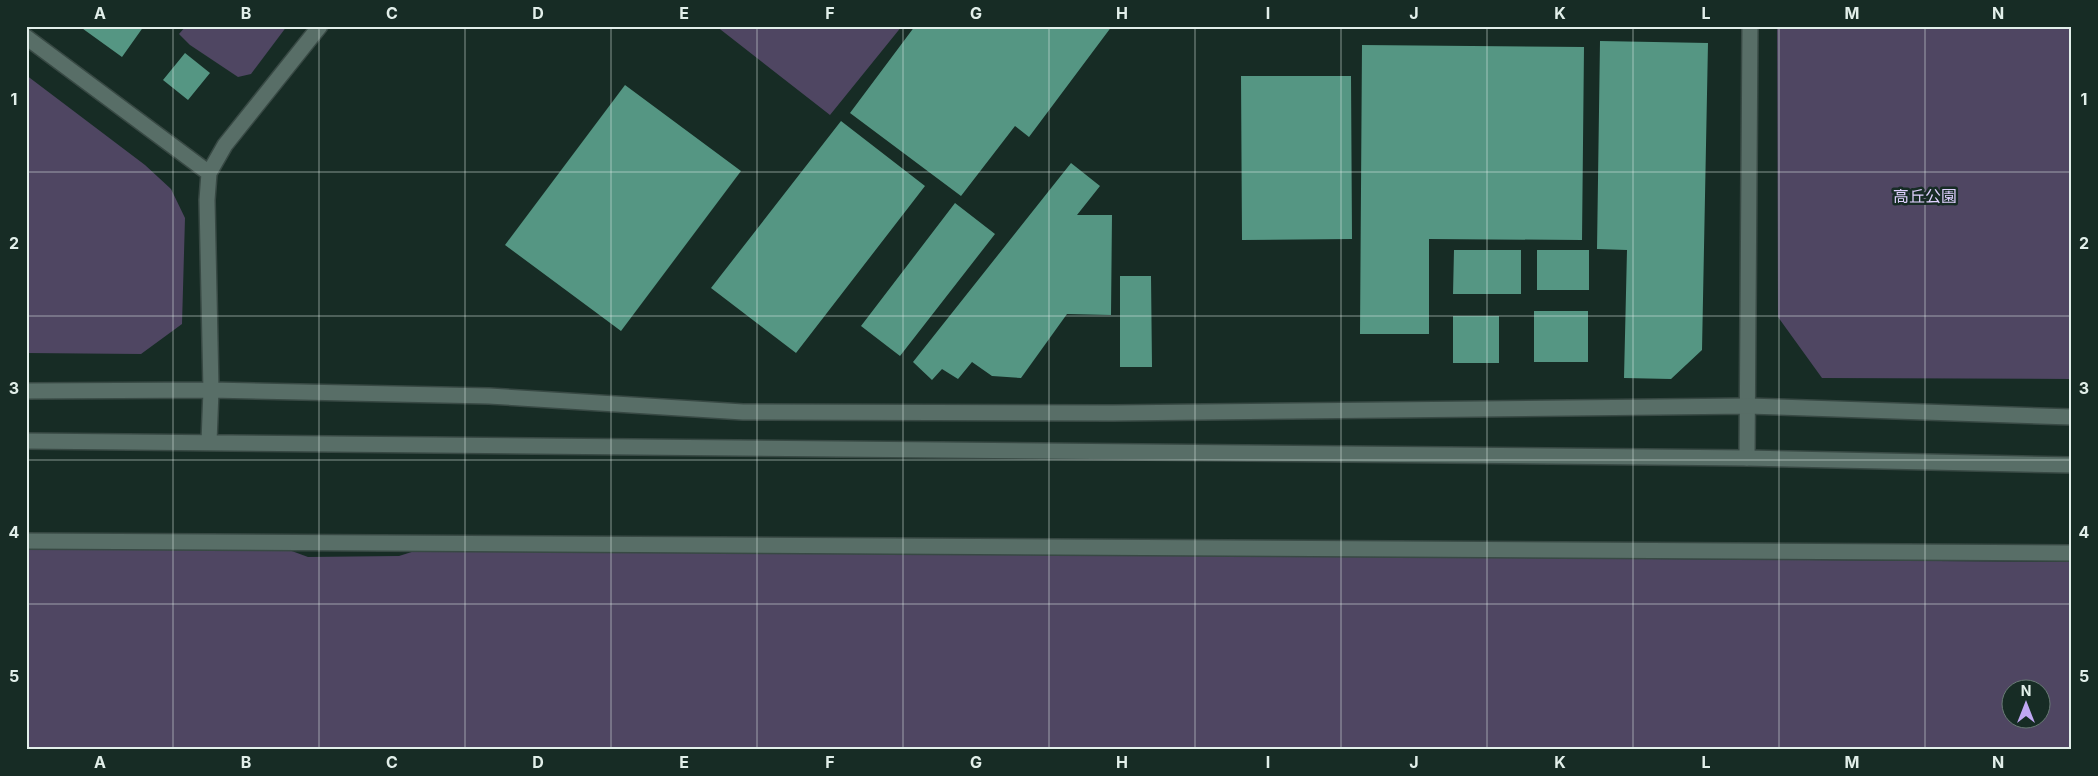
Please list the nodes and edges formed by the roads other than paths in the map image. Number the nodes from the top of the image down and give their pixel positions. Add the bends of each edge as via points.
1 (320, 26) edge
2 (1750, 26) edge
3 (26, 37) edge
4 (209, 172) junction
5 (211, 390) junction
6 (26, 391) edge
7 (1748, 406) junction
8 (2072, 417) edge
9 (26, 441) edge
10 (209, 442) junction
11 (1748, 458) junction
12 (2072, 465) edge
13 (26, 541) edge
14 (2072, 553) edge

1 - 4 street via 225,146
2 - 7 street
3 - 4 street
4 - 5 street
5 - 6 street
5 - 7 street via 489,396 743,412 1113,413
5 - 10 street
7 - 8 street
7 - 11 street
9 - 10 street
10 - 11 street
11 - 12 street
13 - 14 street

